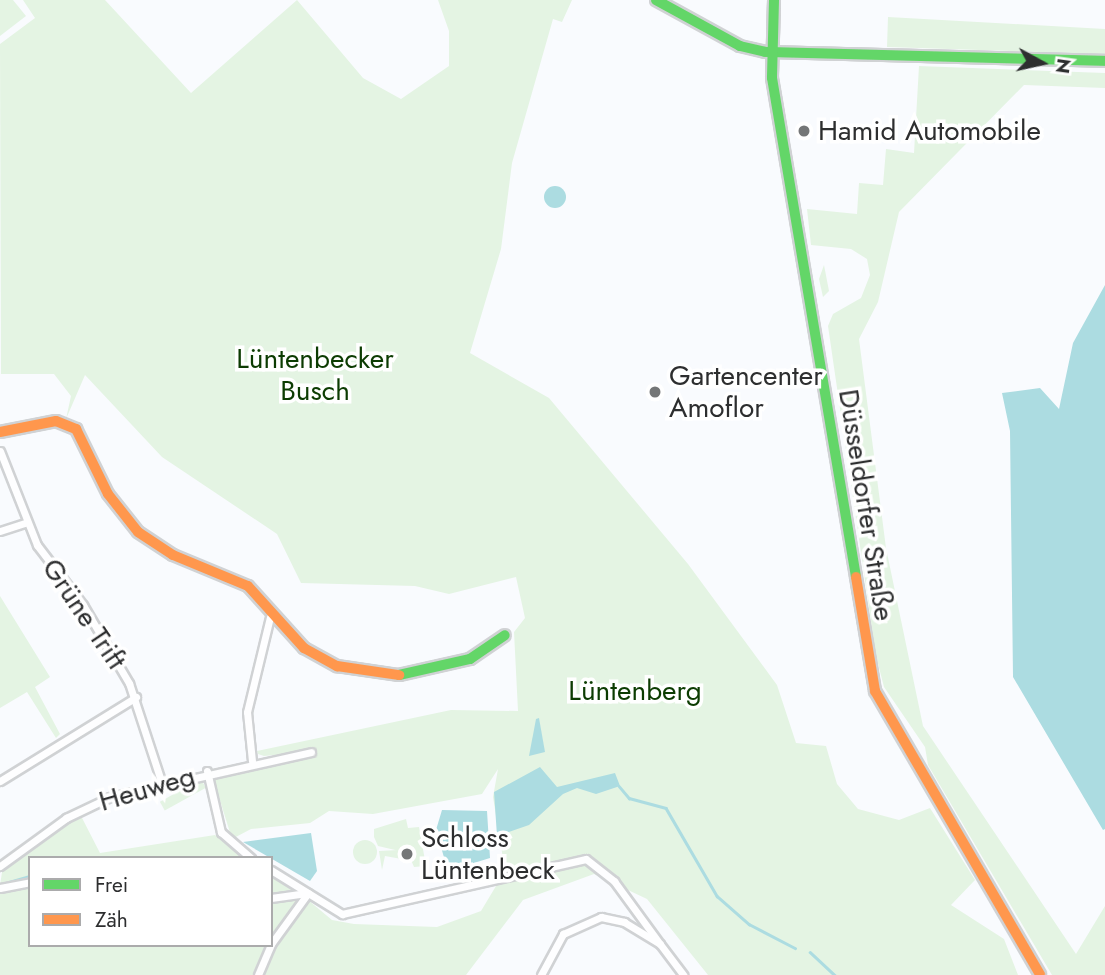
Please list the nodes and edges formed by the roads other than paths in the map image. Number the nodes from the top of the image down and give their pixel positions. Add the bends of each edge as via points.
1 (656, 0) edge
2 (774, 0) edge
3 (773, 53) junction
4 (1105, 61) edge
5 (0, 432) edge
6 (1, 454) edge
7 (25, 523) junction
8 (0, 531) edge
9 (270, 617) junction
10 (505, 635) dead end
11 (136, 697) junction
12 (311, 752) dead end
13 (252, 761) junction
14 (207, 771) junction
15 (161, 780) junction
16 (0, 781) edge
17 (249, 856) edge
18 (0, 866) edge
19 (273, 871) edge
20 (28, 881) edge
21 (0, 888) edge
22 (308, 893) junction
23 (273, 898) edge
24 (273, 942) edge
25 (660, 944) junction
26 (270, 947) edge
27 (258, 975) edge
28 (541, 975) edge
29 (683, 975) edge
30 (1040, 975) edge

1 - 3 main road via 740,46
2 - 3 main road, Düsseldorfer Straße
3 - 4 main road
3 - 30 main road, Düsseldorfer Straße via 876,691
5 - 9 main road via 56,421 76,429 108,495 138,532 173,555 248,586
6 - 7 street, Grüne Trift
7 - 8 street
7 - 11 street, Grüne Trift via 96,624
9 - 10 main road via 322,659 376,676 413,674 470,659
9 - 13 street via 247,712
11 - 15 street, Grüne Trift
11 - 16 street
12 - 13 street, Heuweg
13 - 14 street, Heuweg
14 - 15 street, Heuweg
14 - 17 street via 221,832
15 - 18 street, Heuweg via 87,806
19 - 22 street
20 - 21 street
22 - 23 street
22 - 24 street
22 - 25 street via 342,914 586,859 614,881
25 - 28 street via 624,922 592,918 563,934
25 - 29 street
26 - 27 street

